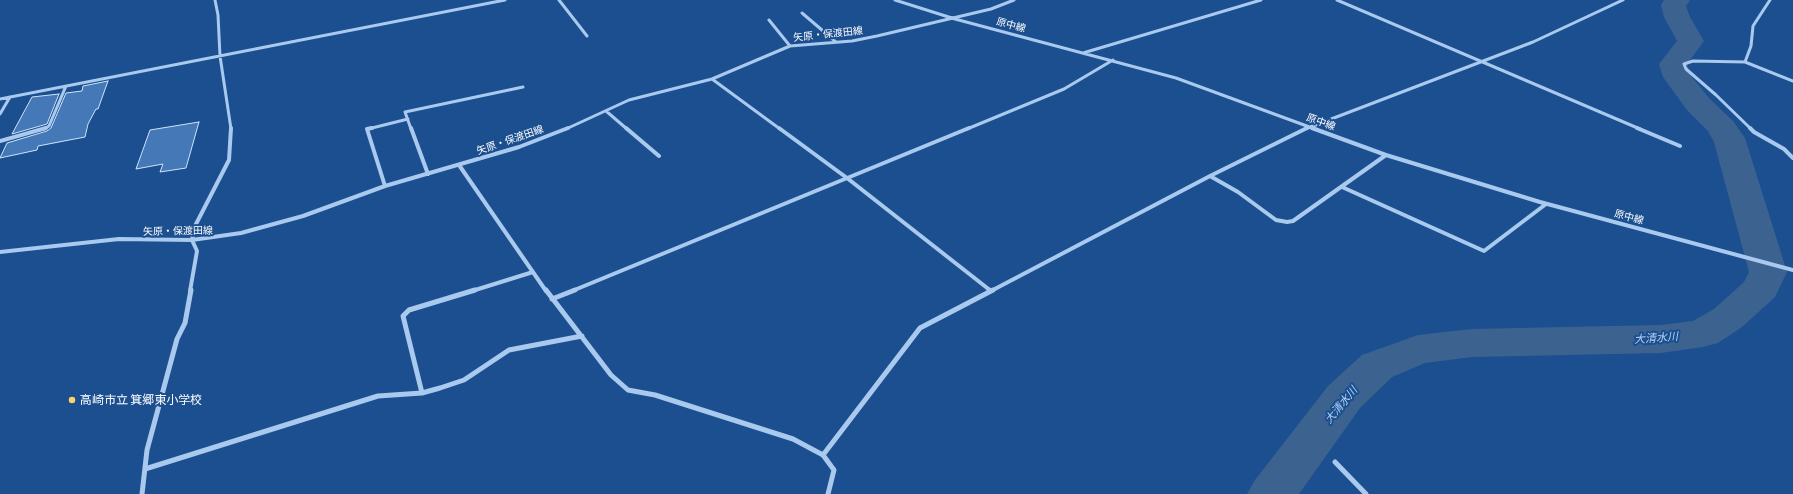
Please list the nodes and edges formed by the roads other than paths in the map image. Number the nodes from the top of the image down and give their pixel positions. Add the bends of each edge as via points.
1 (215, 0) edge
2 (505, 0) edge
3 (559, 0) edge
4 (895, 0) edge
5 (1014, 0) edge
6 (1261, 0) edge
7 (1337, 0) edge
8 (1623, 0) edge
9 (1770, 0) edge
10 (802, 13) dead end
11 (955, 19) junction
12 (769, 20) dead end
13 (587, 36) dead end
14 (836, 42) junction
15 (790, 46) junction
16 (1082, 53) junction
17 (220, 56) junction
18 (1113, 60) junction
19 (1481, 62) junction
20 (1745, 62) junction
21 (712, 79) junction
22 (1793, 81) edge
23 (66, 86) junction
24 (523, 87) dead end
25 (10, 97) junction
26 (0, 99) edge
27 (606, 111) junction
28 (0, 114) edge
29 (408, 120) junction
30 (1308, 127) junction
31 (0, 141) edge
32 (1680, 146) dead end
33 (1386, 155) junction
34 (659, 156) dead end
35 (1793, 158) edge
36 (459, 165) junction
37 (428, 174) junction
38 (1210, 176) junction
39 (847, 178) junction
40 (385, 186) junction
41 (1342, 187) junction
42 (1546, 204) junction
43 (192, 240) junction
44 (0, 252) edge
45 (1792, 269) edge
46 (533, 272) junction
47 (991, 292) junction
48 (552, 299) junction
49 (582, 336) junction
50 (422, 393) junction
51 (823, 455) junction
52 (1335, 462) dead end
53 (145, 469) junction
54 (142, 494) edge
55 (828, 494) edge
56 (1366, 494) edge

1 - 17 street
2 - 17 street
3 - 13 street
4 - 11 street, 原中線
5 - 11 street, 矢原・保渡田線
6 - 16 street
7 - 19 street
8 - 19 street via 1533,42
9 - 20 street via 1753,26 1751,46
10 - 14 street
11 - 14 street, 矢原・保渡田線
11 - 16 street, 原中線
12 - 15 street
14 - 15 street, 矢原・保渡田線
15 - 21 street, 矢原・保渡田線
16 - 18 street, 原中線
17 - 23 street
17 - 43 street via 231,123 231,148 229,160 196,226
18 - 30 street, 原中線 via 1176,78
18 - 39 street via 1064,89
19 - 30 street
19 - 32 street
20 - 22 street
20 - 35 street via 1693,60 1684,64 1686,69 1754,132 1784,149
21 - 27 street, 矢原・保渡田線 via 653,92
21 - 39 street
23 - 25 street
23 - 31 street via 49,126
24 - 29 street via 405,112
25 - 26 street
25 - 28 street
27 - 34 street
27 - 36 street, 矢原・保渡田線 via 519,147
29 - 37 street
29 - 40 street via 367,129
30 - 33 street, 原中線
30 - 38 street
33 - 41 street
33 - 42 street, 原中線
36 - 37 street, 矢原・保渡田線
36 - 46 street
37 - 40 street, 矢原・保渡田線
38 - 41 street via 1238,192 1276,220 1287,222 1293,221
38 - 47 street
39 - 47 street
39 - 48 street
40 - 43 street, 矢原・保渡田線 via 276,224 220,237
41 - 42 street via 1484,251
42 - 45 street, 原中線
43 - 44 street, 矢原・保渡田線 via 119,239
43 - 53 street via 197,251 185,323 177,339 147,450
46 - 48 street
46 - 50 street via 409,310 403,316
47 - 51 street via 920,328
48 - 49 street
49 - 50 street via 509,350 464,380
49 - 51 street via 611,375 628,390 655,395 793,439
50 - 53 street via 378,396
51 - 55 street via 834,470
52 - 56 street
53 - 54 street

